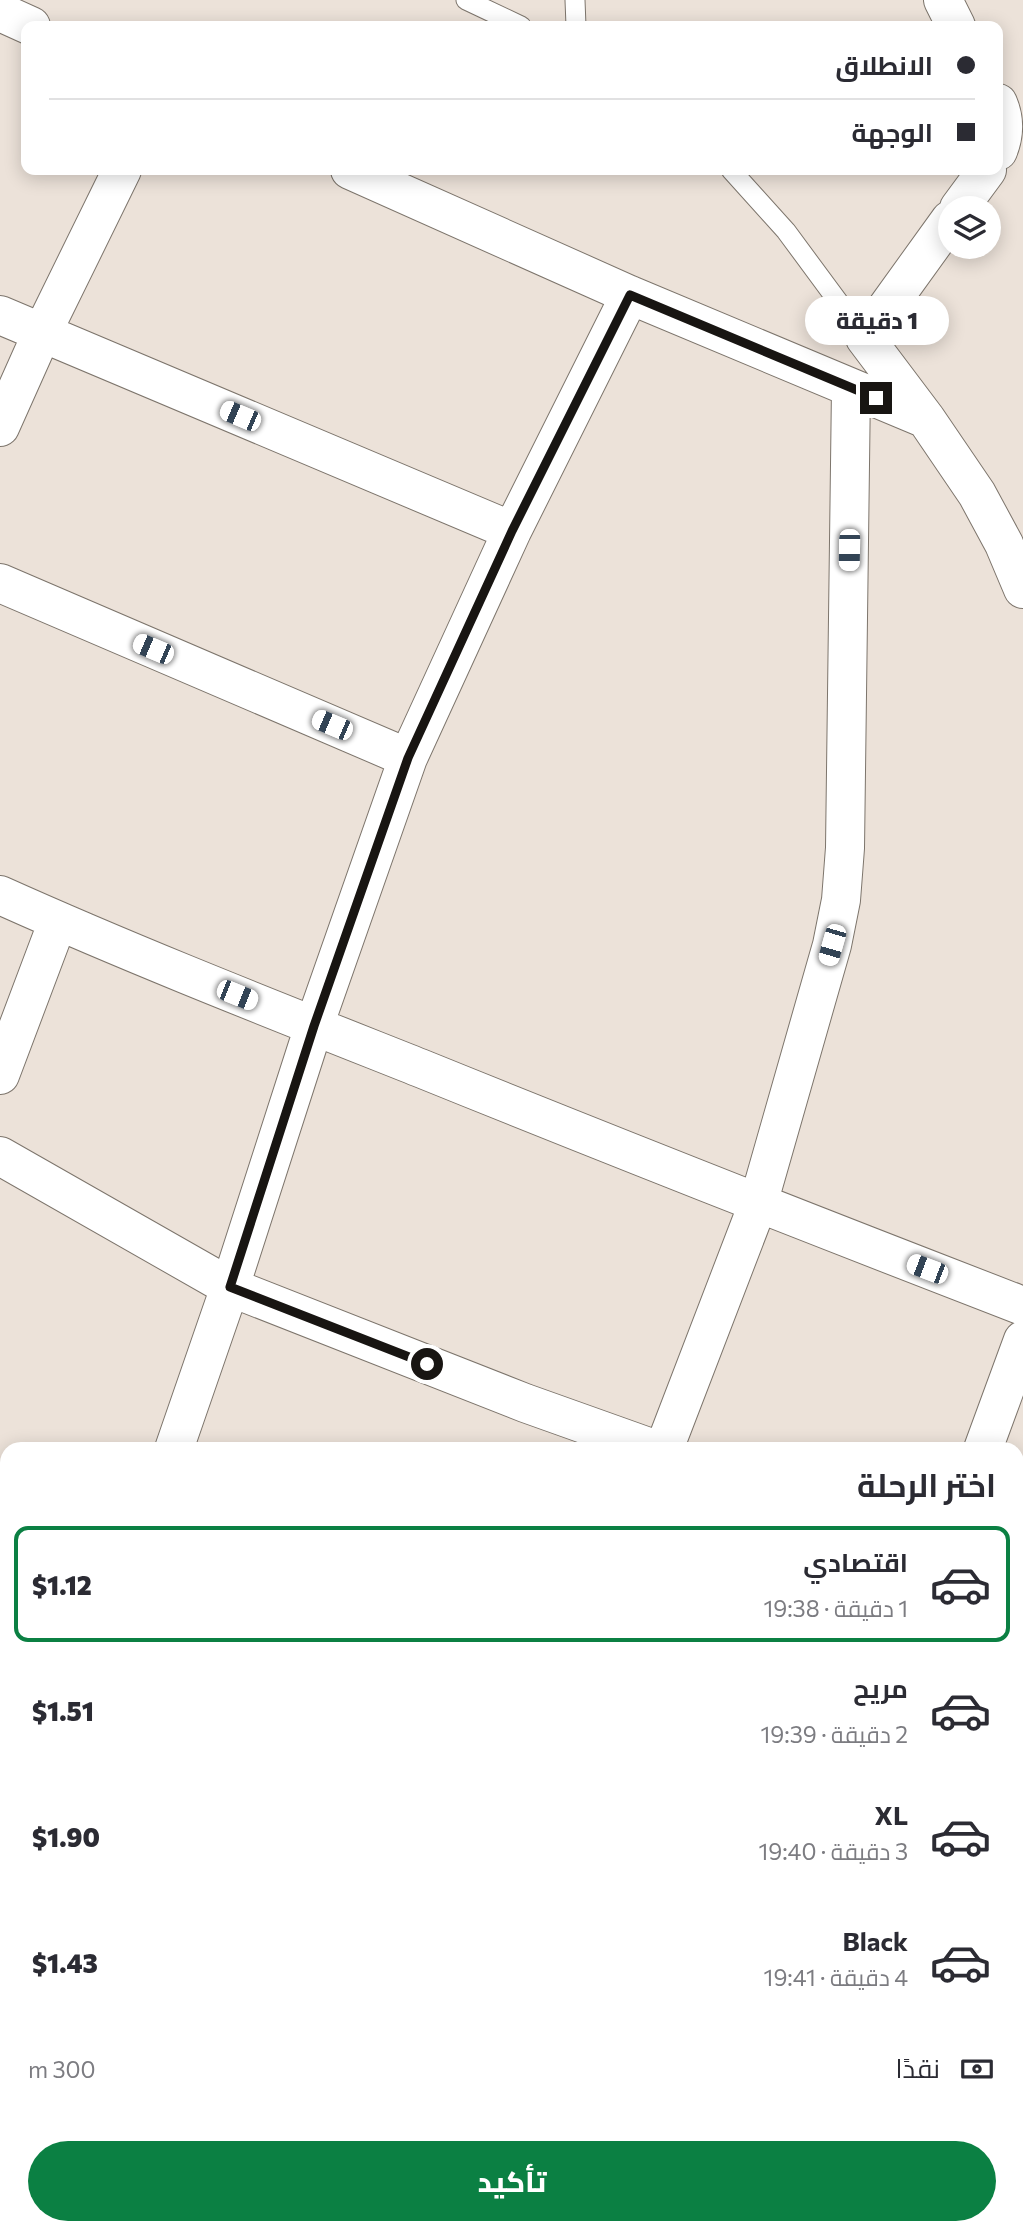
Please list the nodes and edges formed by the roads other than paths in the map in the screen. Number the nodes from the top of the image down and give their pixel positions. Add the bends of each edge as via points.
1 (466, 0) edge
2 (575, 0) edge
3 (943, 0) edge
4 (0, 12) edge
5 (510, 21) edge
6 (576, 21) edge
7 (954, 21) edge
8 (21, 22) edge
9 (120, 175) edge
10 (361, 175) edge
11 (736, 175) edge
12 (983, 175) edge
13 (968, 196) edge
14 (938, 237) edge
15 (630, 295) junction
16 (0, 315) edge
17 (42, 333) junction
18 (865, 338) junction
19 (851, 388) junction
20 (926, 419) junction
21 (0, 427) edge
22 (512, 531) junction
23 (0, 583) edge
24 (1023, 589) edge
25 (408, 758) junction
26 (0, 895) edge
27 (58, 921) junction
28 (314, 1026) junction
29 (0, 1075) edge
30 (0, 1156) edge
31 (758, 1204) junction
32 (230, 1287) junction
33 (1023, 1306) edge
34 (1023, 1340) edge
35 (176, 1442) edge
36 (634, 1442) edge
37 (667, 1442) edge
38 (986, 1442) edge

1 - 5 lane
2 - 6 lane
3 - 7 street
4 - 8 street
9 - 17 street
10 - 15 street
11 - 18 lane via 786,231
12 - 13 street
14 - 18 street
15 - 19 street
15 - 22 street
16 - 17 street
17 - 21 street
17 - 22 street
18 - 20 street
19 - 20 street
19 - 31 street via 841,900
20 - 24 street via 977,494
22 - 25 street
23 - 25 street
25 - 28 street
26 - 27 street
27 - 28 street
27 - 29 street
28 - 31 street
28 - 32 street
30 - 32 street
31 - 33 street
31 - 37 street
32 - 35 street
32 - 36 street
34 - 38 street

